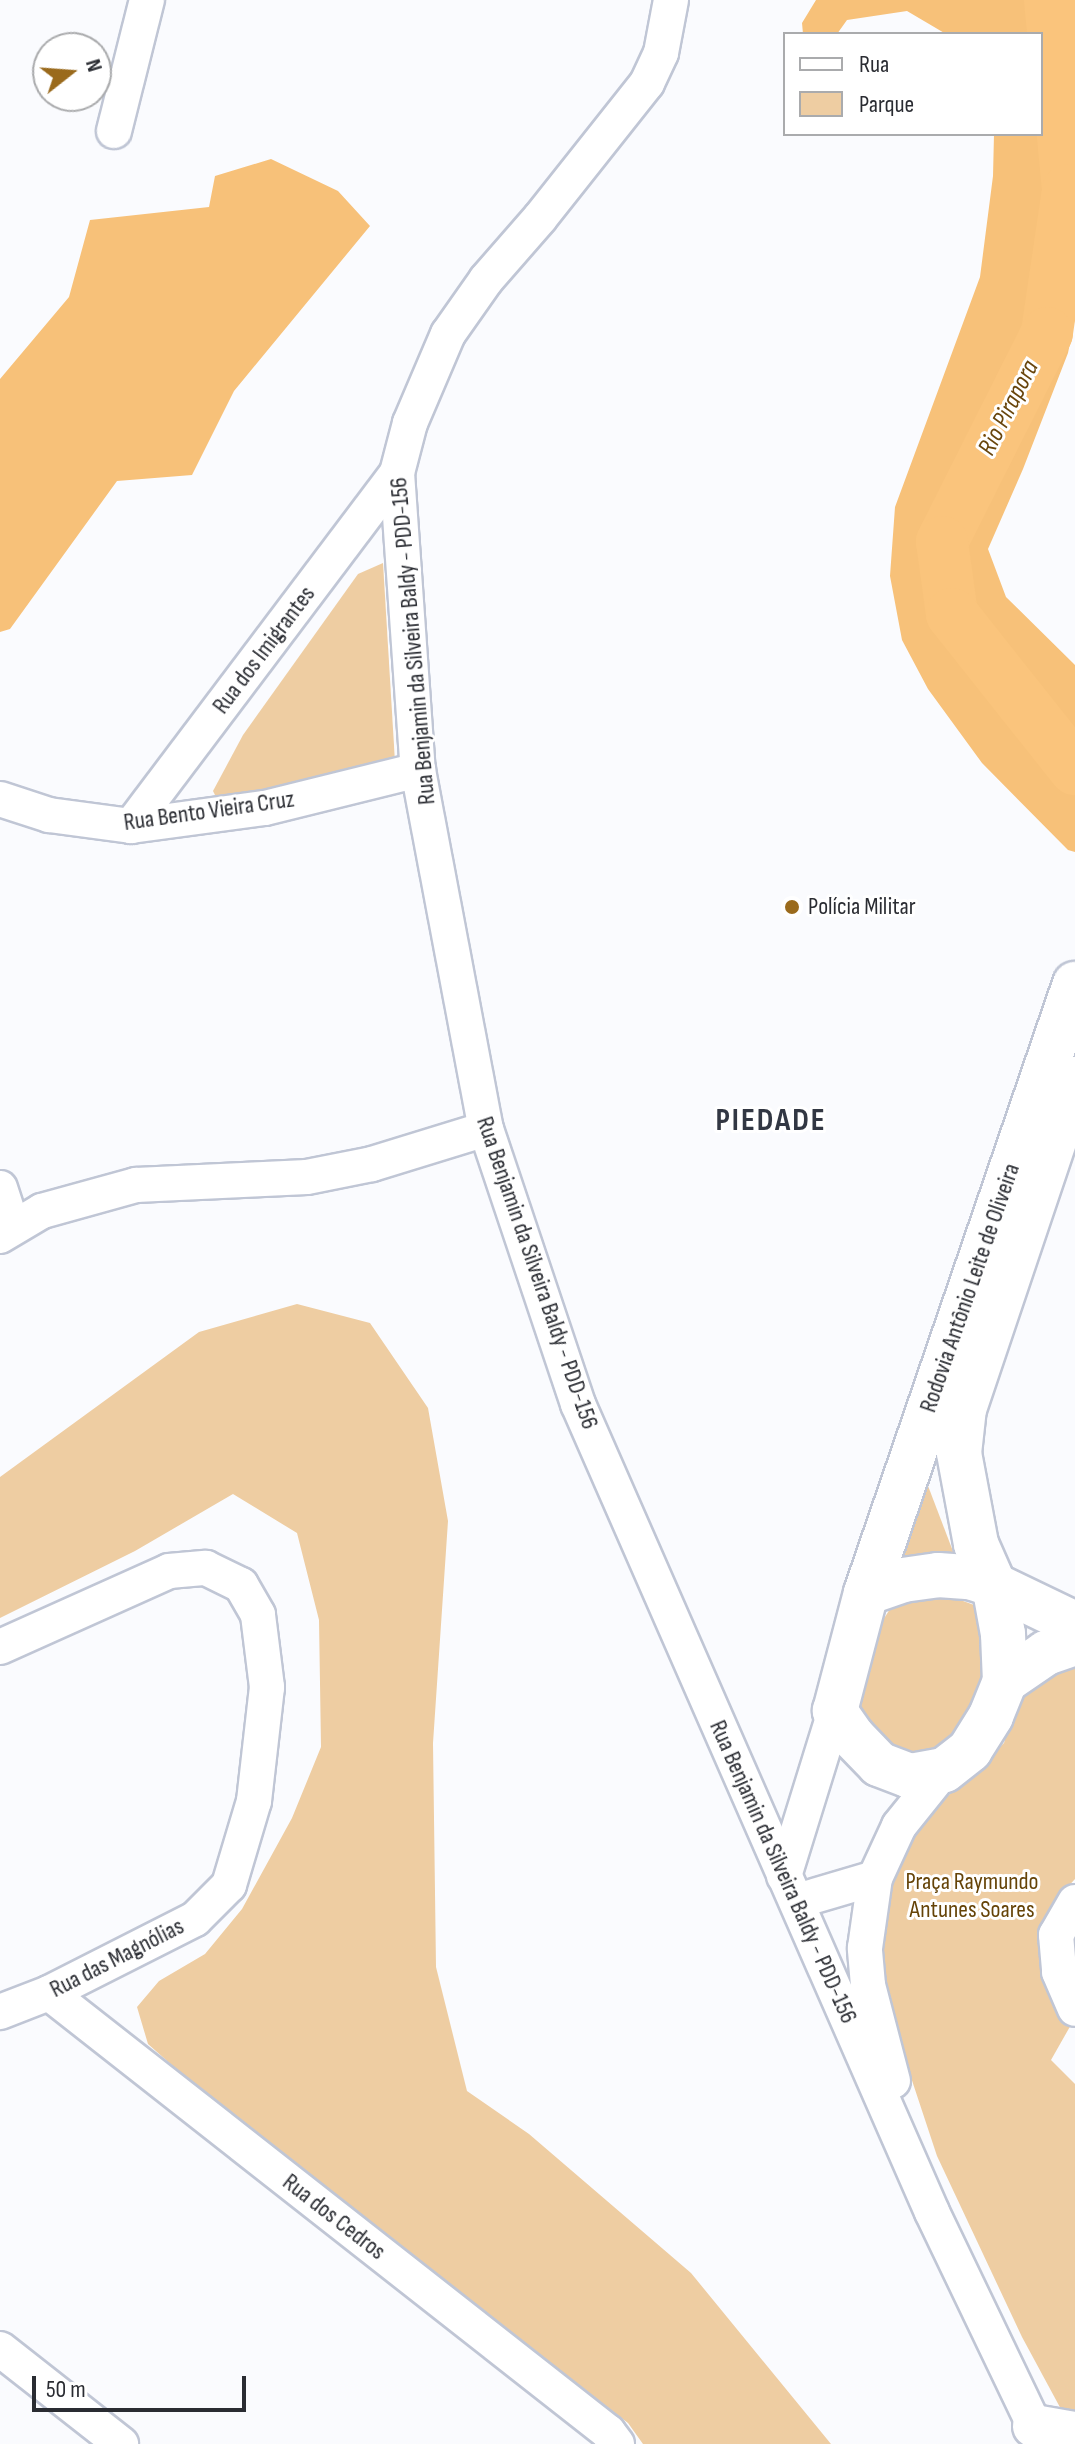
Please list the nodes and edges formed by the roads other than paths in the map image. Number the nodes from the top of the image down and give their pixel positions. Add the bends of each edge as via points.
1 (147, 0) edge
2 (671, 0) edge
3 (114, 131) dead end
4 (397, 473) junction
5 (418, 770) junction
6 (0, 799) edge
7 (131, 826) junction
8 (1075, 984) edge
9 (1075, 1079) edge
10 (486, 1129) junction
11 (0, 1188) edge
12 (6, 1231) edge
13 (918, 1442) junction
14 (976, 1544) junction
15 (994, 1585) junction
16 (866, 1593) junction
17 (1075, 1624) edge
18 (1075, 1643) edge
19 (0, 1647) edge
20 (1005, 1681) junction
21 (835, 1711) junction
22 (944, 1770) junction
23 (875, 1878) junction
24 (791, 1889) junction
25 (1075, 1902) edge
26 (865, 1948) junction
27 (832, 1985) junction
28 (49, 1993) junction
29 (1075, 2009) edge
30 (0, 2012) edge
31 (932, 2212) junction
32 (0, 2349) edge
33 (1075, 2433) edge
34 (1038, 2435) edge
35 (121, 2444) edge
36 (617, 2444) edge

1 - 3 street
2 - 4 street, Rua Benjamin da Silveira Baldy - PDD-156 via 661,53 647,83 448,334 410,423
4 - 5 street, Rua Benjamin da Silveira Baldy - PDD-156
4 - 7 street, Rua dos Imigrantes
5 - 7 street, Rua Bento Vieira Cruz via 265,808
5 - 10 street, Rua Benjamin da Silveira Baldy - PDD-156
6 - 7 street, Rua Bento Vieira Cruz via 49,815
8 - 13 main road, Rodovia Antônio Leite de Oliveira
9 - 14 main road, Rodovia Antônio Leite de Oliveira via 964,1408 959,1453
10 - 12 street via 372,1164 307,1177 136,1185 42,1211
10 - 24 street, Rua Benjamin da Silveira Baldy - PDD-156 via 578,1404
11 - 12 street
13 - 14 main road
13 - 16 main road, Rodovia Antônio Leite de Oliveira
14 - 15 main road, Rodovia Antônio Leite de Oliveira
15 - 16 main road via 938,1575
15 - 17 main road
15 - 20 main road, Rodovia Antônio Leite de Oliveira
16 - 21 main road, Rodovia Antônio Leite de Oliveira
18 - 20 main road via 1046,1653
19 - 28 street, Rua das Magnólias via 169,1571 206,1568 218,1573 241,1585 258,1615 267,1687 254,1801 229,1885 195,1919
20 - 22 main road, Rodovia Antônio Leite de Oliveira via 970,1750
21 - 22 main road via 879,1764 910,1776
21 - 24 street, Rodovia Antônio Leite de Oliveira
22 - 23 street, Rodovia Antônio Leite de Oliveira via 899,1826
23 - 24 street
23 - 26 street, Rodovia Antônio Leite de Oliveira
24 - 27 street, Rua Benjamin da Silveira Baldy - PDD-156
25 - 29 street via 1056,1935 1059,1972
26 - 27 street
26 - 31 street, Rodovia Antônio Leite de Oliveira via 886,2059
27 - 31 street, Rua Benjamin da Silveira Baldy - PDD-156
28 - 30 street, Rua das Magnólias
28 - 36 street, Rua dos Cedros
31 - 34 street, Rua Benjamin da Silveira Baldy - PDD-156
32 - 35 street
33 - 34 street

